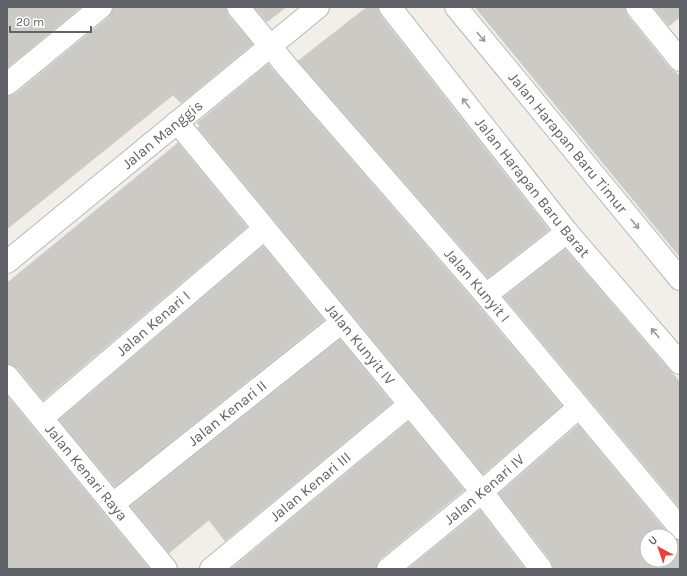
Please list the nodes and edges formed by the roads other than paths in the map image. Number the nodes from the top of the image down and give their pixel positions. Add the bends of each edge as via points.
1 (101, 7) edge
2 (238, 7) edge
3 (318, 7) edge
4 (390, 7) edge
5 (456, 7) edge
6 (637, 7) edge
7 (269, 46) junction
8 (676, 47) edge
9 (7, 84) edge
10 (177, 122) junction
11 (264, 228) junction
12 (568, 232) junction
13 (7, 262) edge
14 (680, 279) edge
15 (486, 295) junction
16 (342, 322) junction
17 (680, 363) edge
18 (7, 376) edge
19 (409, 405) junction
20 (579, 407) junction
21 (42, 418) junction
22 (482, 492) junction
23 (113, 504) junction
24 (679, 526) edge
25 (166, 569) edge
26 (211, 569) edge
27 (388, 569) edge
28 (541, 569) edge

1 - 9 street
2 - 7 street, Jalan Kunyit I
3 - 7 street, Jalan Manggis
12 -> 4 street, Jalan Harapan Baru Barat
5 -> 14 street, Jalan Harapan Baru Timur
6 - 8 street
7 - 10 street, Jalan Manggis
7 - 15 street, Jalan Kunyit I
10 - 11 street, Jalan Kunyit IV
10 - 13 street, Jalan Manggis
11 - 16 street, Jalan Kunyit IV
11 - 21 street, Jalan Kenari I
12 - 15 street
17 -> 12 street, Jalan Harapan Baru Barat
15 - 20 street, Jalan Kunyit I
16 - 19 street, Jalan Kunyit IV
16 - 23 street, Jalan Kenari II
18 - 21 street, Jalan Kenari Raya
19 - 22 street, Jalan Kunyit IV
19 - 26 street, Jalan Kenari III
20 - 22 street, Jalan Kenari IV
20 - 24 street, Jalan Kunyit I
21 - 23 street, Jalan Kenari Raya
22 - 27 street, Jalan Kenari IV
22 - 28 street, Jalan Kunyit IV
23 - 25 street, Jalan Kenari Raya

